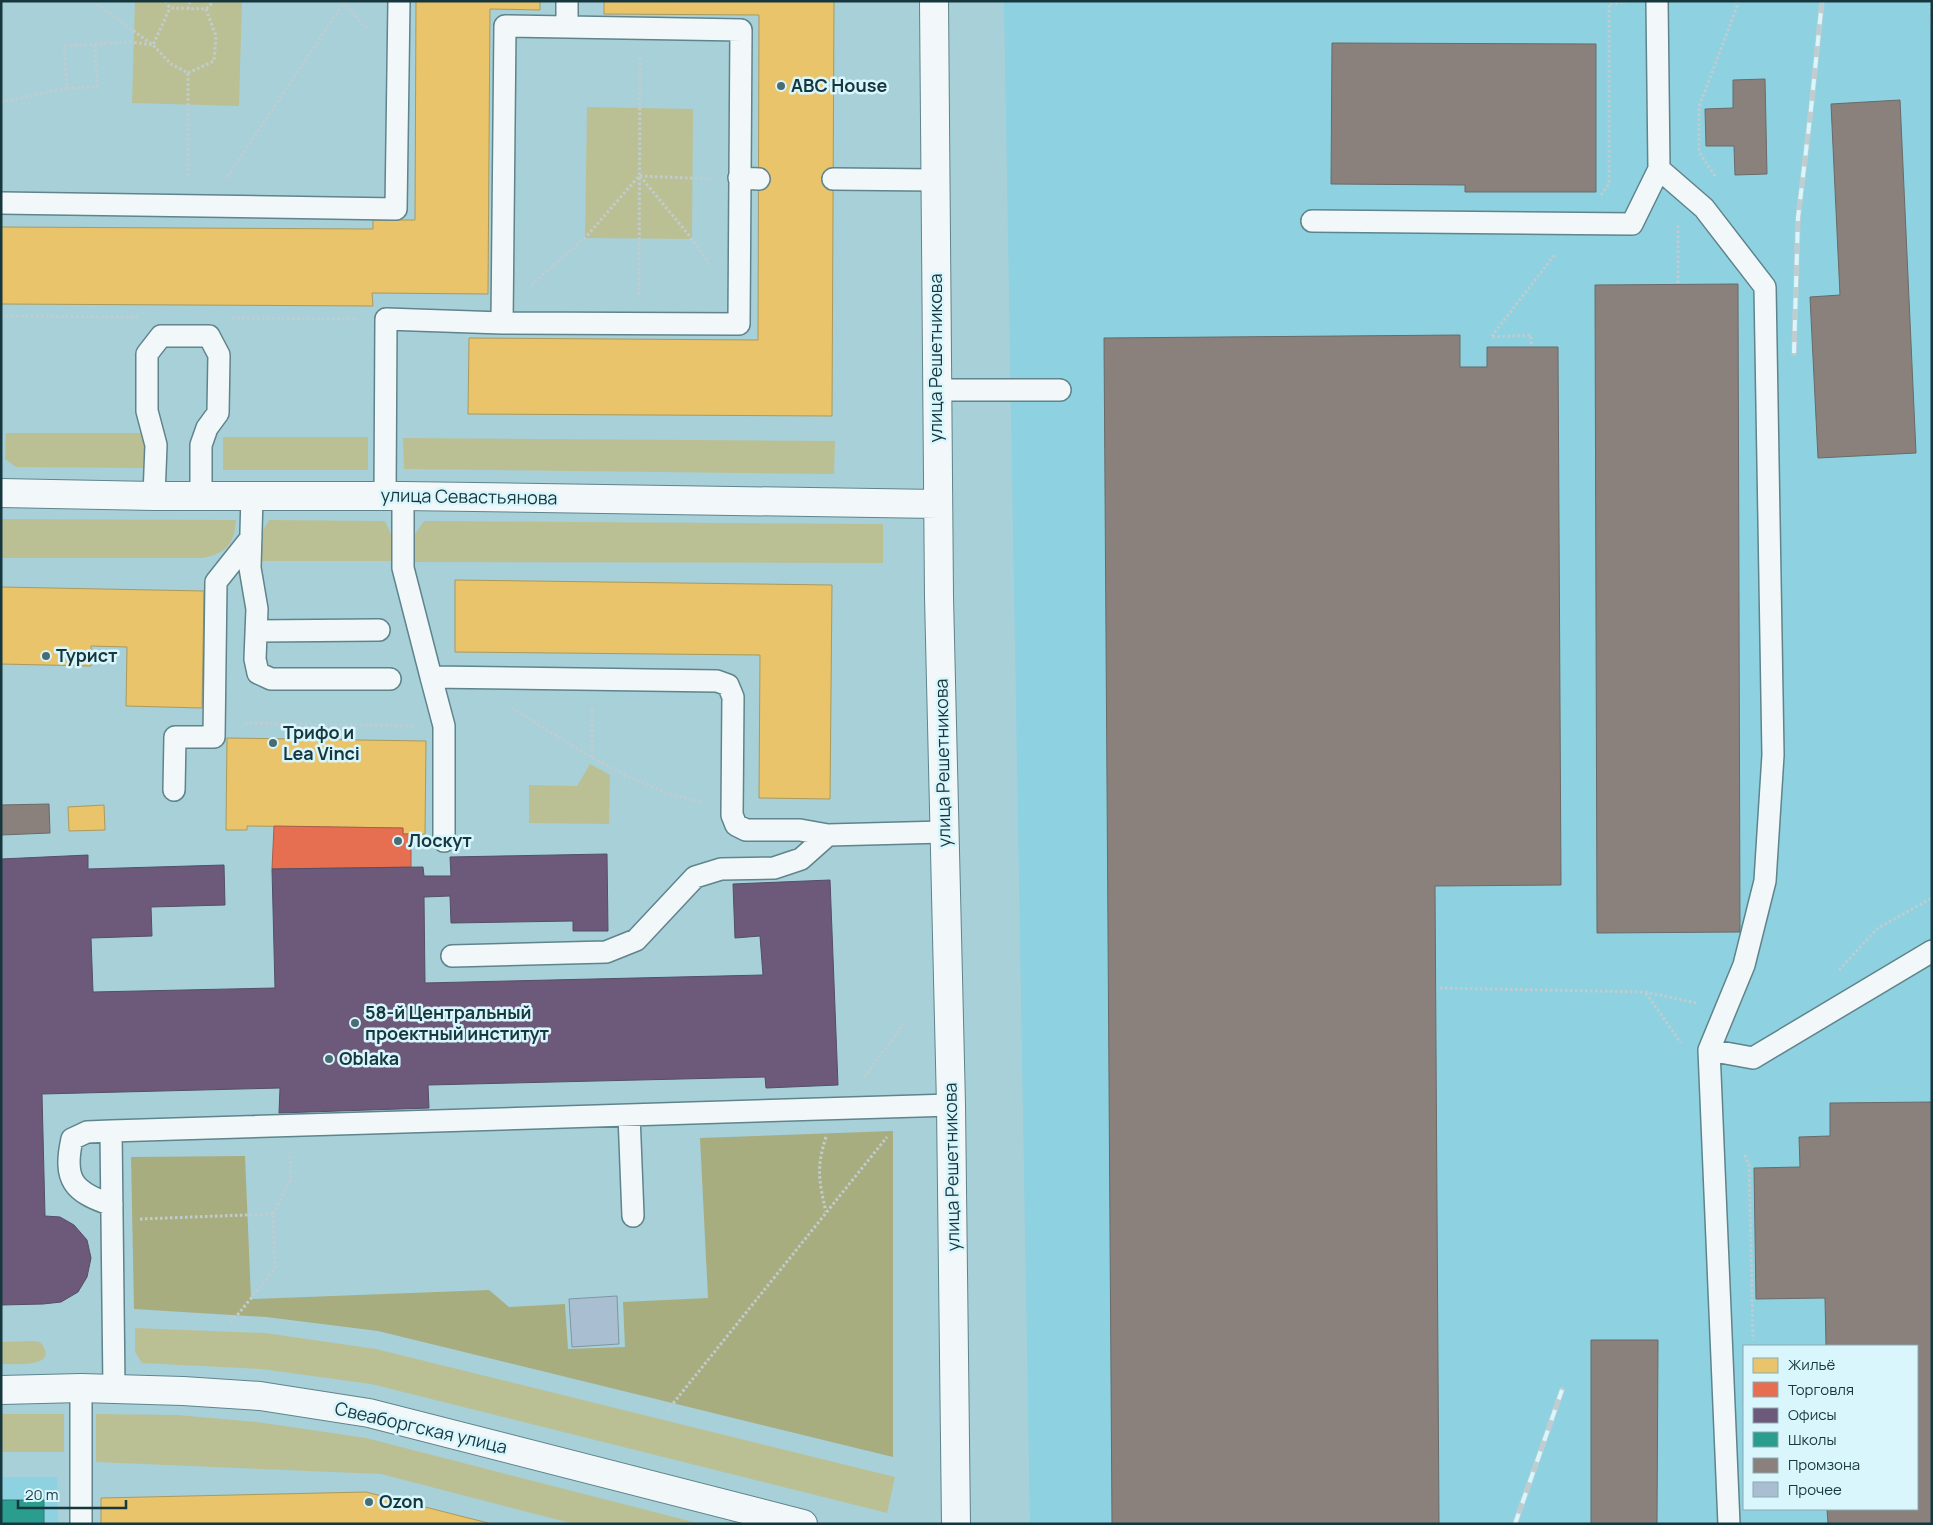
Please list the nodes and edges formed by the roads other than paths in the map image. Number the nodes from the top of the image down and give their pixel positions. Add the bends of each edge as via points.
1 (399, 1) edge
2 (567, 1) edge
3 (934, 1) edge
4 (1657, 1) edge
5 (567, 27) junction
6 (1658, 169) junction
7 (833, 179) dead end
8 (935, 180) junction
9 (1, 203) edge
10 (1312, 221) dead end
11 (502, 316) junction
12 (936, 390) junction
13 (1060, 390) dead end
14 (1, 493) edge
15 (154, 496) junction
16 (201, 496) junction
17 (252, 496) junction
18 (394, 496) junction
19 (938, 504) junction
20 (251, 538) junction
21 (379, 630) dead end
22 (256, 631) junction
23 (431, 677) junction
24 (390, 679) dead end
25 (174, 790) dead end
26 (944, 832) junction
27 (828, 835) junction
28 (444, 841) dead end
29 (1932, 951) edge
30 (452, 956) dead end
31 (1709, 1050) junction
32 (951, 1105) junction
33 (628, 1115) junction
34 (111, 1131) junction
35 (112, 1212) junction
36 (633, 1216) dead end
37 (82, 1388) junction
38 (114, 1388) junction
39 (1, 1390) edge
40 (81, 1524) edge
41 (803, 1524) edge
42 (956, 1524) edge
43 (1729, 1524) edge

1 - 9 lane via 396,209
2 - 5 lane
3 - 8 street, улица Решетникова
4 - 6 lane
5 - 11 lane via 505,26
5 - 11 lane via 741,30 749,178 739,324 639,324
6 - 10 lane via 1632,224
6 - 31 lane via 1704,208 1765,287 1773,755 1765,881 1744,965
7 - 8 lane
8 - 12 street, улица Решетникова
11 - 18 lane via 386,319
12 - 13 lane
12 - 19 street, улица Решетникова
14 - 15 street, улица Севастьянова
15 - 16 street, улица Севастьянова
15 - 16 lane via 156,445 147,412 147,354 161,336 209,336 219,355 218,413 207,428 201,445
16 - 17 street, улица Севастьянова
17 - 18 street, улица Севастьянова
17 - 20 lane
18 - 19 street, улица Севастьянова
18 - 23 lane via 403,568
19 - 26 street, улица Решетникова
20 - 22 lane via 250,568 257,609
20 - 25 lane via 216,582 214,737 174,737
21 - 22 lane
22 - 24 lane via 258,673 271,678
23 - 27 lane via 717,681 728,685 733,697 732,815 736,825 746,830 800,830
23 - 28 lane via 444,726
26 - 27 lane
26 - 32 street, улица Решетникова
27 - 30 lane via 801,859 774,868 720,869 695,877 636,940 606,952
29 - 31 lane via 1753,1058
31 - 43 lane
32 - 33 lane
32 - 42 street, улица Решетникова
33 - 34 lane
33 - 36 lane
34 - 35 lane
34 - 35 lane via 87,1132 72,1139 67,1159 72,1178 82,1192
35 - 38 lane
37 - 38 street, Свеаборгская улица
37 - 39 street, Свеаборгская улица
37 - 40 lane
38 - 41 street, Свеаборгская улица via 260,1396 369,1412

